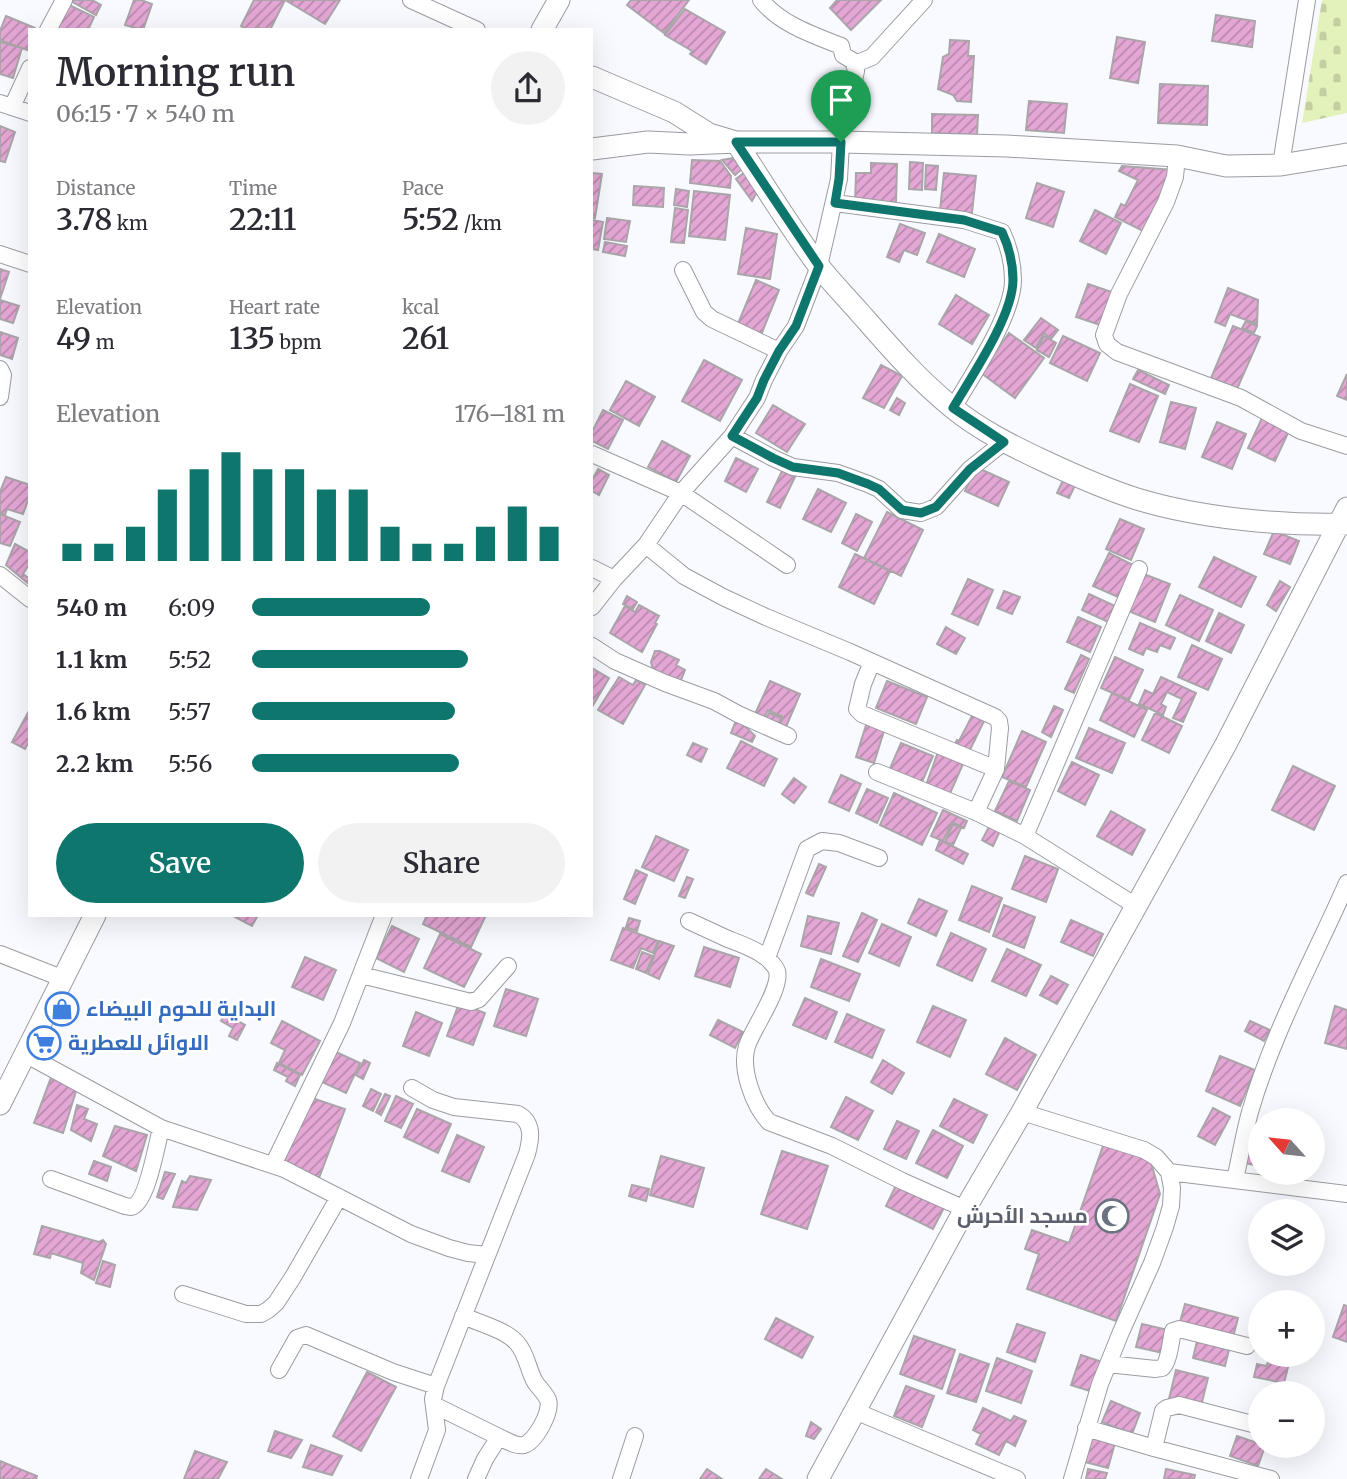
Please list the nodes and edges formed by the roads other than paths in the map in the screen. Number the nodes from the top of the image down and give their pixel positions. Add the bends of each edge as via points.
1 (64, 0) edge
2 (411, 0) edge
3 (559, 0) edge
4 (761, 0) edge
5 (923, 0) edge
6 (1307, 0) edge
7 (49, 28) edge
8 (473, 28) edge
9 (543, 28) edge
10 (855, 64) junction
11 (28, 71) edge
12 (593, 77) edge
13 (6, 105) edge
14 (28, 112) edge
15 (736, 142) junction
16 (841, 142) junction
17 (593, 149) edge
18 (1347, 154) edge
19 (1177, 156) junction
20 (1281, 165) junction
21 (835, 203) junction
22 (0, 254) edge
23 (28, 263) edge
24 (819, 266) junction
25 (683, 270) dead end
26 (779, 351) junction
27 (0, 369) edge
28 (0, 397) edge
29 (953, 408) junction
30 (732, 436) junction
31 (1004, 442) junction
32 (1347, 446) edge
33 (593, 454) edge
34 (681, 492) junction
35 (1344, 519) edge
36 (646, 545) junction
37 (787, 565) dead end
38 (593, 568) edge
39 (1139, 569) dead end
40 (0, 575) edge
41 (614, 579) junction
42 (28, 597) edge
43 (593, 606) edge
44 (593, 647) edge
45 (872, 662) junction
46 (788, 736) dead end
47 (996, 769) junction
48 (877, 772) dead end
49 (976, 812) junction
50 (1025, 836) junction
51 (879, 858) dead end
52 (1347, 883) edge
53 (1136, 906) junction
54 (94, 917) edge
55 (383, 917) edge
56 (688, 921) dead end
57 (0, 954) edge
58 (767, 958) junction
59 (508, 966) dead end
60 (361, 975) junction
61 (64, 978) junction
62 (25, 1054) junction
63 (412, 1088) dead end
64 (2, 1094) edge
65 (1022, 1112) junction
66 (161, 1128) junction
67 (274, 1165) junction
68 (1169, 1172) junction
69 (51, 1179) dead end
70 (1235, 1180) junction
71 (1347, 1194) edge
72 (340, 1198) junction
73 (965, 1209) junction
74 (487, 1255) junction
75 (183, 1294) dead end
76 (463, 1316) junction
77 (1247, 1346) dead end
78 (1108, 1364) junction
79 (278, 1370) dead end
80 (436, 1386) junction
81 (434, 1405) junction
82 (855, 1411) junction
83 (1248, 1423) edge
84 (1086, 1428) junction
85 (635, 1436) dead end
86 (499, 1437) junction
87 (1154, 1448) junction
88 (419, 1479) edge
89 (477, 1479) edge
90 (621, 1479) edge
91 (818, 1479) edge
92 (1017, 1479) edge
93 (1072, 1479) edge
94 (1271, 1479) edge

1 - 7 street
2 - 8 street
3 - 9 street
4 - 10 street via 770,12 841,46 843,55
5 - 10 street via 872,57
6 - 20 street
10 - 16 street
11 - 13 street
12 - 15 street via 674,112 709,134
13 - 14 street
15 - 16 street
15 - 17 street via 648,142
15 - 24 street
16 - 19 street
16 - 21 street
18 - 20 street
19 - 20 street via 1226,166
19 - 32 street via 1166,202 1119,294 1104,335 1107,344 1117,352 1241,398 1301,431
21 - 24 street
21 - 29 street via 964,220 1002,232 1009,247 1012,292 988,349
22 - 23 street
24 - 26 street via 796,326
24 - 29 street via 888,345
25 - 26 street via 712,319
26 - 30 street
27 - 28 street
29 - 31 street
30 - 31 street via 793,467 838,473 868,484 902,510 921,513 936,507 970,469
30 - 34 street
31 - 35 street via 1069,473 1161,505 1290,523
33 - 34 street
34 - 36 street
34 - 37 street
35 - 53 street
36 - 41 street
36 - 45 street via 704,587
38 - 41 street
39 - 50 street
40 - 42 street
41 - 43 street
44 - 46 street via 615,661
45 - 47 street via 995,717 1000,728
45 - 47 street via 857,709 862,714
47 - 49 street
48 - 49 street
49 - 50 street
50 - 53 street
51 - 58 street via 831,842 807,849
52 - 70 street via 1263,1072
53 - 65 street
54 - 61 street
55 - 60 street
56 - 58 street
57 - 61 street
58 - 73 street via 778,978 746,1053 751,1089 762,1114 769,1122 832,1146
59 - 60 street via 471,1002
60 - 67 street
61 - 62 street
62 - 64 street
62 - 66 street
63 - 74 street via 454,1107 518,1114 529,1125 527,1154
65 - 68 street via 1144,1150
65 - 73 street
66 - 67 street
66 - 69 street via 147,1184 135,1205 125,1206
67 - 72 street
68 - 70 street
68 - 78 street via 1171,1206 1165,1227
70 - 71 street
72 - 74 street via 436,1244
72 - 75 street via 268,1310 246,1314
73 - 82 street
74 - 76 street
76 - 80 street
76 - 86 street via 514,1340 549,1401 537,1436 525,1445
77 - 78 street via 1179,1329 1173,1331 1161,1368
78 - 84 street
79 - 80 street via 297,1338 306,1335 393,1373
80 - 81 street
81 - 86 street
81 - 88 street via 437,1430
82 - 91 street
82 - 92 street
83 - 87 street via 1179,1405 1163,1411
84 - 87 street
84 - 93 street
85 - 90 street
86 - 89 street
87 - 94 street

